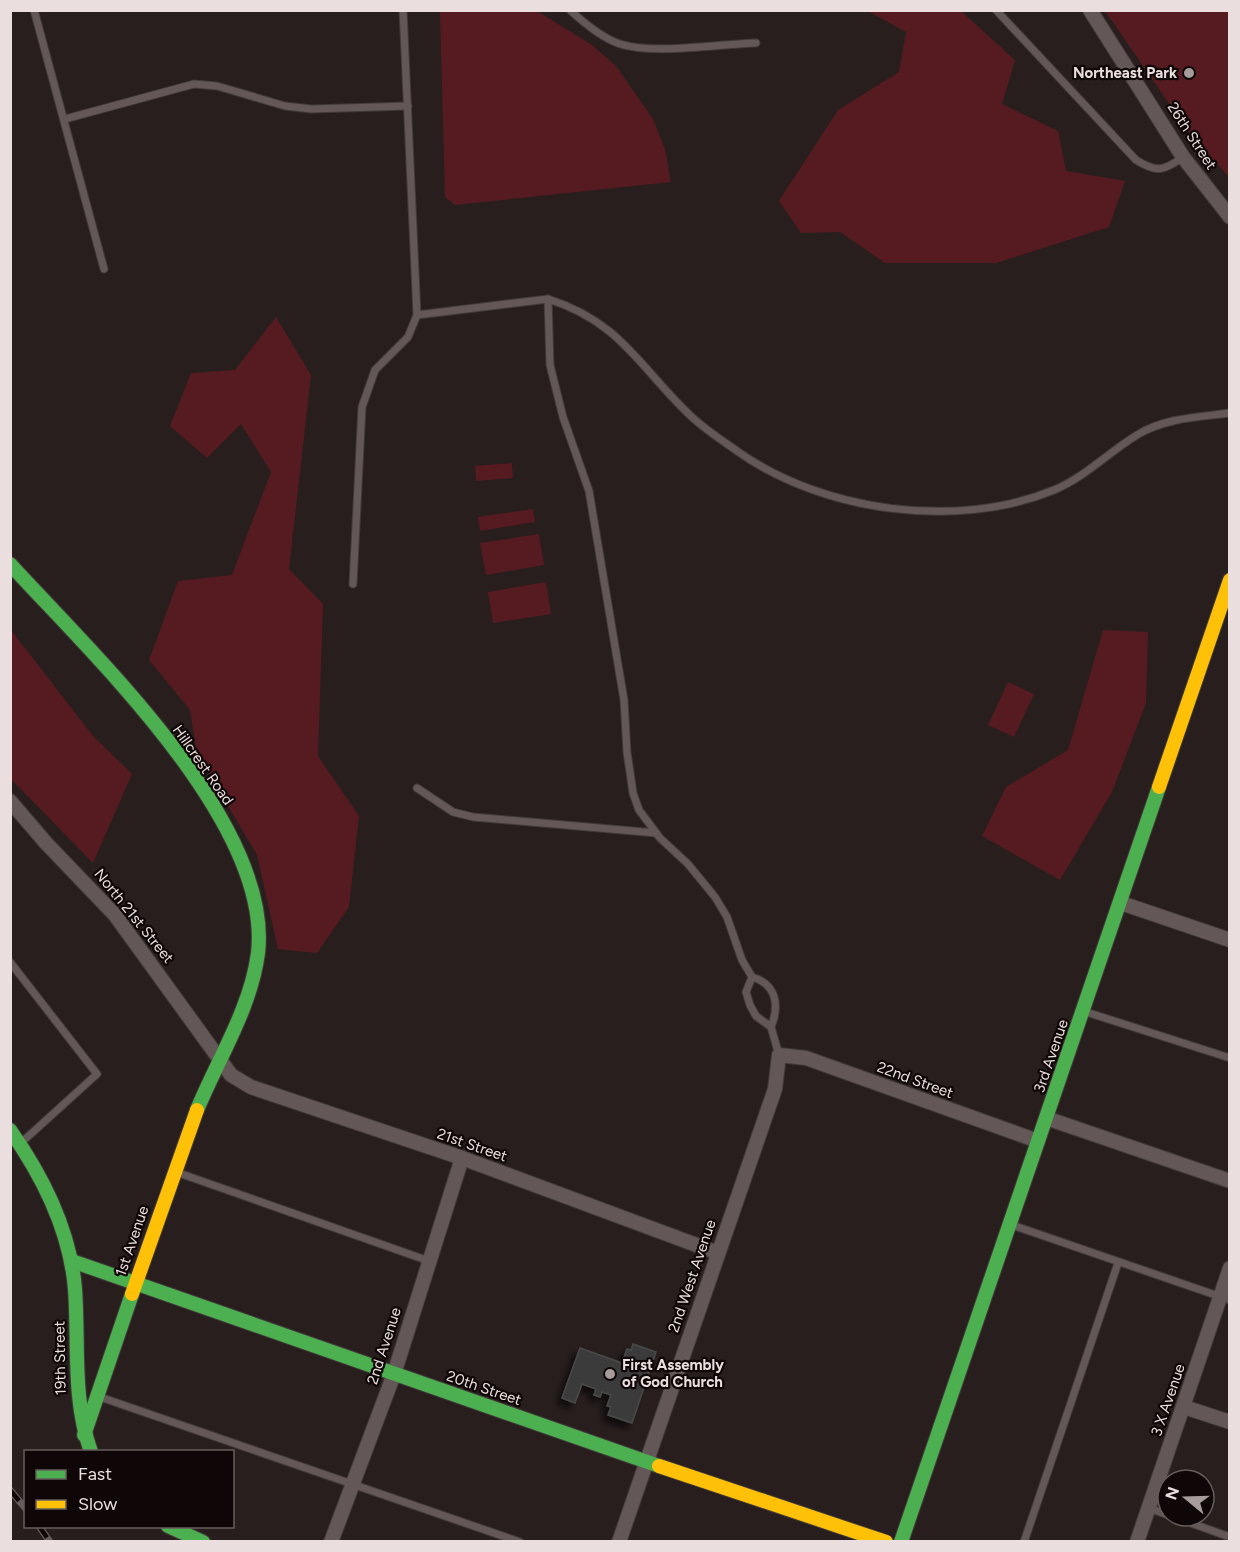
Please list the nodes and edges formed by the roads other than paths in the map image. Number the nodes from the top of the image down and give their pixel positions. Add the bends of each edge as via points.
1 (34, 10) edge
2 (404, 10) edge
3 (570, 10) edge
4 (996, 10) edge
5 (1090, 10) edge
6 (756, 43) dead end
7 (408, 106) junction
8 (65, 119) junction
9 (1183, 156) junction
10 (1230, 217) edge
11 (104, 269) dead end
12 (548, 299) junction
13 (417, 315) junction
14 (1230, 413) edge
15 (10, 564) edge
16 (1230, 580) edge
17 (353, 584) dead end
18 (417, 788) dead end
19 (10, 801) edge
20 (656, 833) junction
21 (1121, 903) junction
22 (1230, 940) edge
23 (10, 962) edge
24 (752, 976) junction
25 (1083, 1011) junction
26 (771, 1028) junction
27 (779, 1055) junction
28 (1230, 1058) edge
29 (220, 1062) junction
30 (1046, 1118) junction
31 (10, 1130) edge
32 (1038, 1142) junction
33 (21, 1143) junction
34 (462, 1158) junction
35 (173, 1172) junction
36 (1230, 1181) edge
37 (1010, 1224) junction
38 (718, 1253) junction
39 (72, 1261) junction
40 (429, 1261) junction
41 (1118, 1263) junction
42 (1230, 1268) edge
43 (135, 1284) junction
44 (1225, 1298) edge
45 (393, 1374) junction
46 (98, 1396) junction
47 (1184, 1407) junction
48 (1230, 1422) edge
49 (84, 1435) junction
50 (90, 1450) edge
51 (646, 1461) junction
52 (352, 1485) junction
53 (1149, 1508) junction
54 (1156, 1510) edge
55 (170, 1528) edge
56 (1205, 1528) edge
57 (1230, 1537) edge
58 (203, 1542) edge
59 (331, 1542) edge
60 (520, 1542) edge
61 (619, 1542) edge
62 (886, 1542) edge
63 (901, 1542) edge
64 (1024, 1542) edge
65 (1137, 1542) edge

1 - 8 lane
2 - 7 lane
3 - 6 lane via 619,44 643,48
4 - 9 lane via 1136,160 1152,170 1168,168
5 - 9 street, 26th Street
7 - 8 lane via 312,109 194,84
7 - 13 lane
8 - 11 lane
9 - 10 street, 26th Street
12 - 13 lane
12 - 14 lane via 589,315 618,336 694,419 739,453 783,477 831,495 919,512 989,510 1021,502 1056,489 1138,434 1163,423
12 - 20 lane via 550,365 562,417 589,491 624,700 633,793 639,810
13 - 17 lane via 408,337 375,370 362,407
15 - 29 street, Hillcrest Road via 176,750 209,797 248,875 257,908 259,944 245,1001
16 - 21 street, 3rd Avenue
18 - 20 lane via 453,812 473,817
19 - 29 street, North 21st Street via 115,915
20 - 24 lane via 715,897
21 - 22 street
21 - 25 street, 3rd Avenue
23 - 33 lane via 97,1074
24 - 26 lane via 746,992 750,1005
24 - 26 lane via 772,988 777,1012
25 - 28 lane
25 - 30 street, 3rd Avenue
26 - 27 lane
27 - 32 street, 22nd Street via 806,1058
27 - 38 street, 2nd West Avenue via 775,1089
29 - 34 street, 21st Street via 231,1075 251,1087
29 - 35 street, 1st Avenue via 206,1087
30 - 32 street, 3rd Avenue
30 - 36 street
31 - 33 street, 19th Street
32 - 37 street, 3rd Avenue
33 - 39 street, 19th Street via 59,1211
34 - 38 street, 21st Street
34 - 40 street, 2nd Avenue
35 - 40 lane
35 - 43 street, 1st Avenue
37 - 41 lane
37 - 63 street, 3rd Avenue
38 - 51 street, 2nd West Avenue
39 - 43 street, 20th Street
39 - 49 street, 19th Street via 75,1382
40 - 45 street, 2nd Avenue
41 - 44 lane
41 - 64 lane
42 - 44 street, 3 X Avenue
43 - 45 street, 20th Street
43 - 46 street, 1st Avenue
44 - 47 street, 3 X Avenue
45 - 51 street, 20th Street
45 - 52 street, 2nd Avenue
46 - 49 street, 1st Avenue
46 - 52 lane
47 - 48 street
47 - 53 street, 3 X Avenue
49 - 50 street, 19th Street
51 - 61 street, 2nd West Avenue
51 - 62 street, 20th Street
52 - 59 street, 2nd Avenue
52 - 60 lane
53 - 54 lane
53 - 65 street, 3 X Avenue
55 - 58 street
56 - 57 lane

